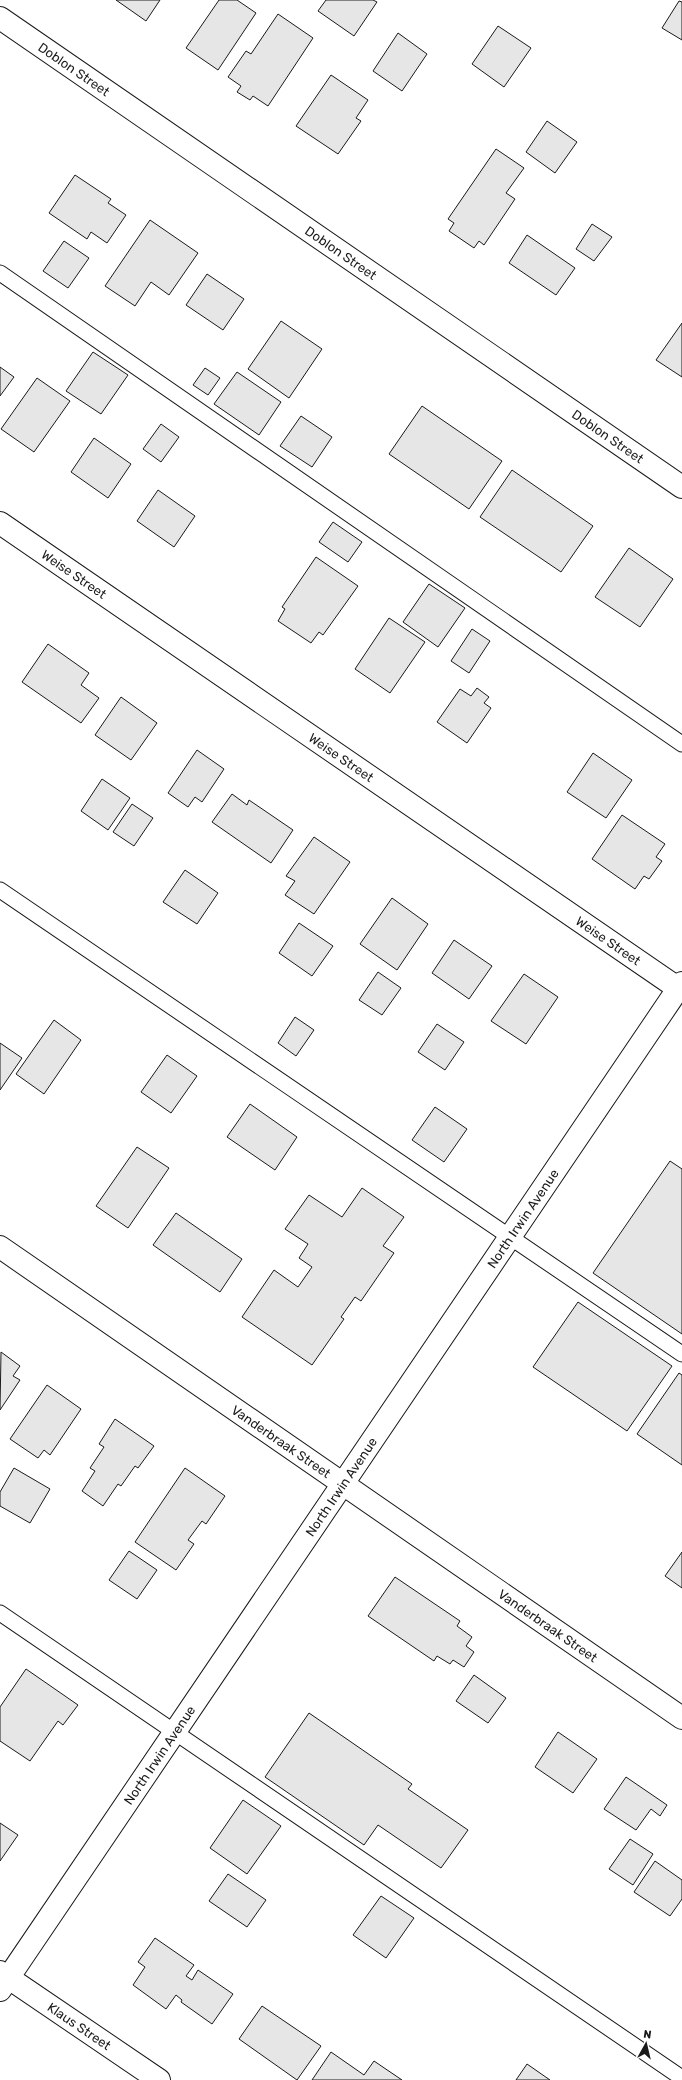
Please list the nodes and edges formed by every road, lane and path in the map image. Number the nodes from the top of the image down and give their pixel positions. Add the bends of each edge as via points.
1 (0, 18) edge
2 (0, 273) edge
3 (682, 487) edge
4 (0, 523) edge
5 (682, 744) edge
6 (0, 890) edge
7 (681, 988) edge
8 (511, 1236) junction
9 (0, 1247) edge
10 (682, 1354) edge
11 (344, 1483) junction
12 (0, 1613) edge
13 (682, 1718) edge
14 (175, 1732) junction
15 (3, 1980) edge
16 (682, 2078) edge
17 (159, 2080) edge

1 - 3 street, Doblon Street
2 - 5 lane
4 - 7 street, Weise Street
6 - 8 lane
7 - 8 street, North Irwin Avenue
8 - 10 lane
8 - 11 street, North Irwin Avenue
9 - 11 street, Vanderbraak Street
11 - 13 street, Vanderbraak Street
11 - 14 street, North Irwin Avenue
12 - 14 lane
14 - 15 street, North Irwin Avenue
14 - 16 lane
15 - 17 street, Klaus Street

